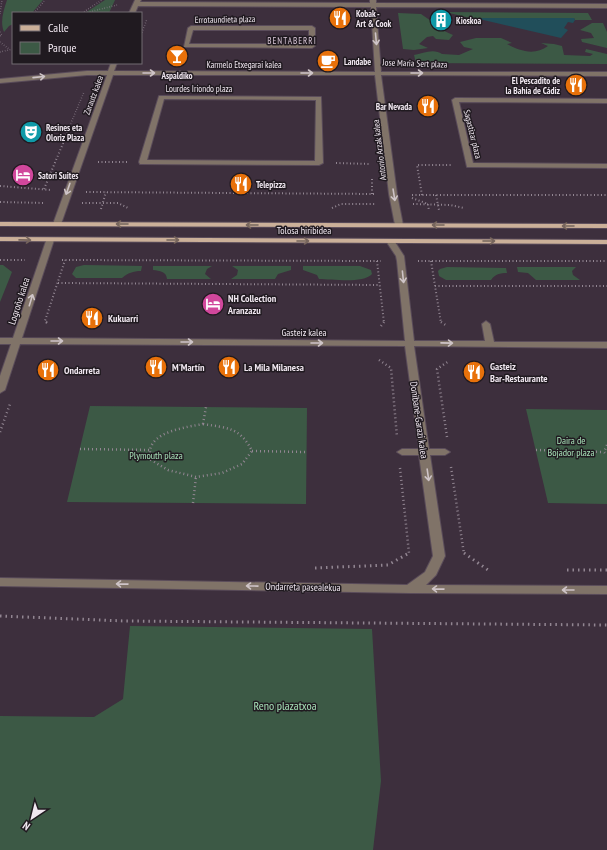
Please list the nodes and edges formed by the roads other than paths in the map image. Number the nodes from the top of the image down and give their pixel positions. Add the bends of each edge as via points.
1 (137, 2) edge
2 (373, 2) edge
3 (607, 6) edge
4 (132, 12) edge
5 (312, 46) joint
6 (114, 64) edge
7 (110, 73) junction
8 (378, 73) junction
9 (607, 74) edge
10 (0, 81) edge
11 (607, 101) edge
12 (143, 162) joint
13 (607, 166) edge
14 (0, 224) edge
15 (57, 224) junction
16 (399, 225) junction
17 (607, 226) edge
18 (0, 239) edge
19 (50, 240) junction
20 (390, 241) junction
21 (607, 242) edge
22 (486, 324) dead end
23 (0, 341) edge
24 (18, 341) junction
25 (410, 343) junction
26 (490, 344) junction
27 (607, 345) edge
28 (0, 390) edge
29 (446, 448) road end
30 (402, 452) dead end
31 (424, 452) junction
32 (0, 582) edge
33 (410, 589) junction
34 (607, 590) edge

1 - 2 street
1 - 4 street
2 - 3 street
2 -> 8 street, Jose Maria Sert plaza
5 - 5 street, Errotaundieta plaza via 194,46 186,46 191,28 312,28
6 - 7 street, Zarautz kalea
7 -> 8 street, Karmelo Etxegarai kalea
10 -> 7 street, Karmelo Etxegarai kalea
7 -> 15 street, Zarautz kalea
8 -> 9 street, Jose Maria Sert plaza
8 -> 16 street, Antonio Arzak kalea
11 - 13 street, Sagastizar plaza via 455,100 470,165
12 - 12 street, Lourdes Iriondo plaza via 319,163 319,98 161,97
14 - 15 main road, Tolosa hiribidea
16 -> 15 main road, Tolosa hiribidea
17 -> 16 main road, Tolosa hiribidea
18 -> 19 main road, Tolosa hiribidea
19 -> 20 main road, Tolosa hiribidea
24 -> 19 street, Logroño kalea
20 -> 21 main road, Tolosa hiribidea
20 -> 25 street, Donibane-Garazi kalea via 401,261
22 - 26 street
23 - 24 street, Gasteiz kalea
24 -> 25 street, Gasteiz kalea
24 - 28 street, Logroño kalea
25 -> 26 street, Gasteiz kalea
25 - 31 street, Donibane-Garazi kalea
26 - 27 street, Gasteiz kalea
29 - 31 street
30 - 31 street
31 -> 33 street, Donibane-Garazi kalea via 440,556 432,575
33 -> 32 street, Ondarreta pasealekua
34 -> 33 street, Ondarreta pasealekua

